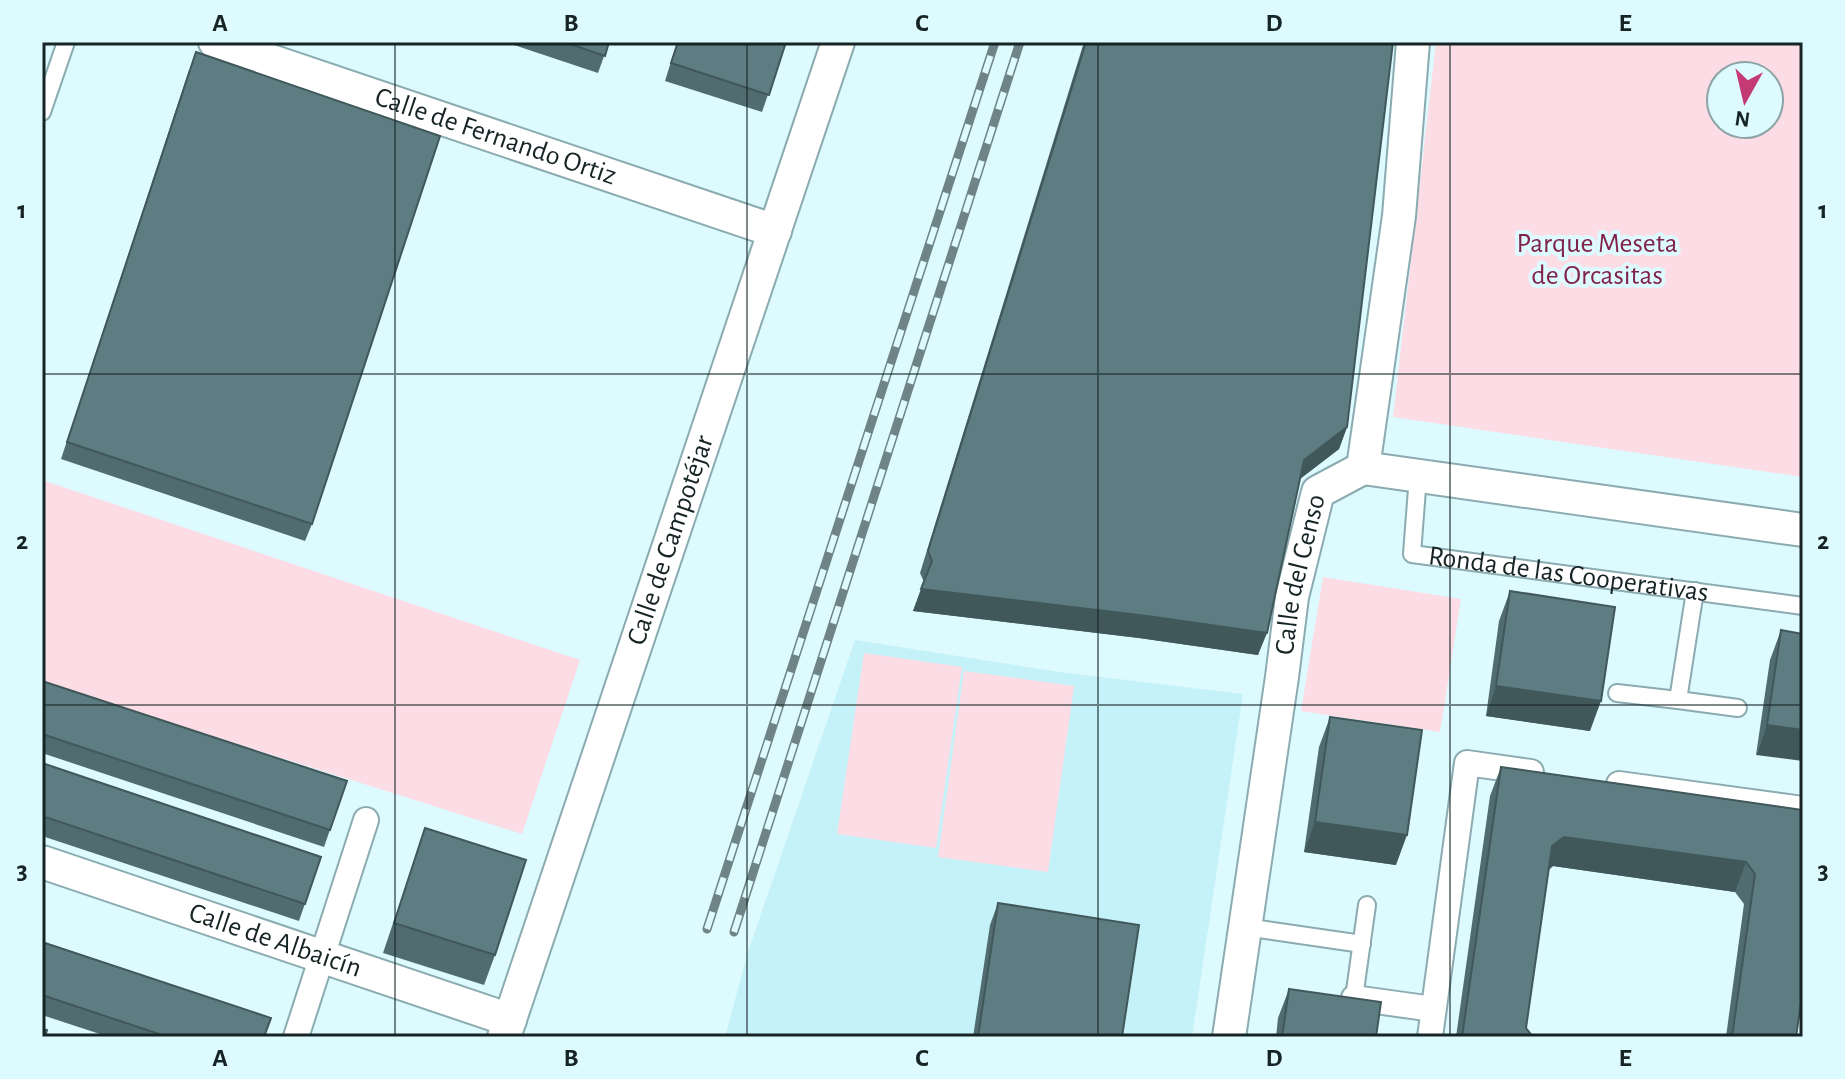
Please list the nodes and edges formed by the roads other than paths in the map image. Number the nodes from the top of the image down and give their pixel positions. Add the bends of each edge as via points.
1 (66, 42) edge
2 (215, 42) edge
3 (838, 42) edge
4 (1413, 42) edge
5 (42, 112) edge
6 (775, 231) junction
7 (1363, 468) junction
8 (1418, 476) junction
9 (1803, 530) edge
10 (1695, 591) junction
11 (1803, 606) edge
12 (1617, 693) dead end
13 (1678, 700) junction
14 (1738, 708) dead end
15 (1559, 776) edge
16 (1589, 780) edge
17 (1803, 809) edge
18 (366, 820) dead end
19 (42, 862) edge
20 (1367, 905) dead end
21 (1245, 927) junction
22 (1362, 944) junction
23 (322, 956) junction
24 (1354, 998) joint
25 (1433, 1009) junction
26 (507, 1028) edge
27 (296, 1037) edge
28 (1229, 1037) edge
29 (1430, 1037) edge

1 - 5 lane
2 - 6 street, Calle de Fernando Ortiz
3 - 6 street, Calle de Campotéjar
4 - 7 street, Calle del Censo via 1399,216
6 - 26 street, Calle de Campotéjar
7 - 8 street
7 - 21 street, Calle del Censo via 1318,492 1292,597
8 - 9 street
8 - 10 lane, Ronda de las Cooperativas via 1412,554
10 - 11 lane, Ronda de las Cooperativas
10 - 13 lane
12 - 13 lane
13 - 14 lane
15 - 25 street via 1467,763
16 - 17 street
18 - 23 street
19 - 23 street, Calle de Albaicín
20 - 22 lane
21 - 22 lane
21 - 28 street, Calle del Censo
22 - 24 lane
23 - 26 street, Calle de Albaicín
23 - 27 street
24 - 25 street
25 - 29 street

